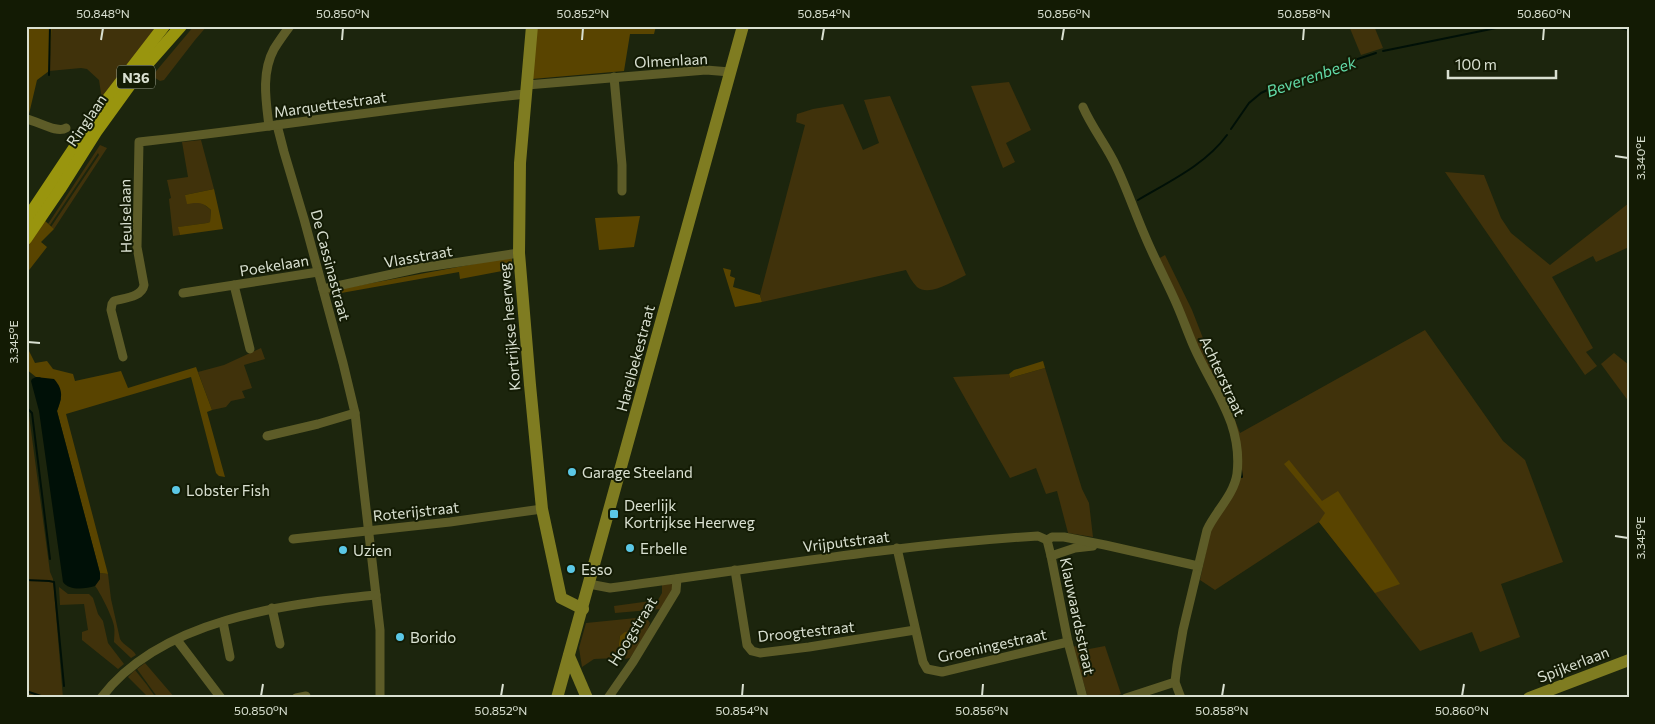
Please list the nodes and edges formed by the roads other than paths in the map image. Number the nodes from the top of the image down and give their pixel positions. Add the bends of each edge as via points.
1 (164, 26) edge
2 (181, 26) edge
3 (290, 26) edge
4 (532, 26) edge
5 (743, 26) edge
6 (730, 72) junction
7 (614, 77) junction
8 (526, 89) junction
9 (1082, 107) dead end
10 (26, 119) edge
11 (273, 126) junction
12 (66, 128) dead end
13 (139, 142) joint
14 (622, 191) dead end
15 (26, 220) edge
16 (26, 238) edge
17 (519, 253) junction
18 (318, 272) junction
19 (234, 285) junction
20 (323, 289) junction
21 (183, 293) dead end
22 (250, 349) dead end
23 (123, 357) dead end
24 (355, 413) junction
25 (267, 436) dead end
26 (542, 509) junction
27 (369, 530) junction
28 (293, 539) dead end
29 (1047, 540) junction
30 (1105, 545) junction
31 (897, 548) junction
32 (1052, 556) junction
33 (1198, 566) junction
34 (735, 570) junction
35 (677, 579) junction
36 (589, 584) junction
37 (376, 595) junction
38 (272, 608) junction
39 (583, 609) junction
40 (223, 622) junction
41 (915, 630) junction
42 (178, 640) junction
43 (1068, 642) junction
44 (280, 644) dead end
45 (569, 656) junction
46 (230, 657) dead end
47 (1629, 660) edge
48 (1175, 682) junction
49 (306, 696) dead end
50 (101, 698) edge
51 (221, 698) edge
52 (296, 698) edge
53 (380, 698) edge
54 (557, 698) edge
55 (587, 698) edge
56 (608, 698) edge
57 (1083, 698) edge
58 (1126, 698) edge
59 (1180, 698) edge
60 (1529, 698) edge

1 - 15 main road, Ringlaan / N36 via 100,110
2 - 16 main road, Ringlaan / N36 via 124,93
3 - 11 street, De Cassinastraat via 267,66 265,88
4 - 8 street, Kortrijkse heerweg
5 - 6 street, Harelbekestraat
6 - 7 street, Olmenlaan via 706,70
6 - 36 street, Harelbekestraat
7 - 8 street, Olmenlaan
7 - 14 street, Olmenlaan
8 - 11 street, Marquettestraat
8 - 17 street, Kortrijkse heerweg via 520,163
9 - 33 street, Achterstraat via 1115,164 1234,432 1235,480 1207,530
10 - 12 street via 57,130
11 - 13 street, Marquettestraat
11 - 18 street, De Cassinastraat
13 - 23 street, Heulselaan via 137,247 144,285 140,294 112,304
17 - 20 street, Vlasstraat via 420,268
17 - 26 street, Kortrijkse heerweg
18 - 19 street, Poekelaan
18 - 20 street, De Cassinastraat
19 - 21 street, Poekelaan
19 - 22 street, Poekelaan
20 - 24 street, De Cassinastraat
24 - 25 street
24 - 27 street, De Cassinastraat
26 - 27 street, Roterijstraat
26 - 39 street, Kortrijkse heerweg via 561,598
27 - 28 street, Roterijstraat
27 - 37 street, De Cassinastraat
29 - 30 street, Vrijputstraat via 1064,538
29 - 31 street, Vrijputstraat via 1038,536
29 - 32 street, Klauwaardsstraat
30 - 32 street, Vrijputstraat via 1075,548
30 - 33 street, Vrijputstraat
31 - 34 street, Vrijputstraat
31 - 41 street, Groeningestraat
32 - 43 street, Klauwaardsstraat
33 - 48 street, Achterstraat
34 - 35 street, Vrijputstraat
34 - 41 street, Droogtestraat via 747,645 752,651 760,653 809,647
35 - 36 street, Vrijputstraat via 610,588
35 - 56 street, Hoogstraat via 676,591
36 - 39 street, Harelbekestraat
37 - 38 street
37 - 53 street, De Cassinastraat via 380,630
38 - 40 street
38 - 44 street
39 - 45 street, Harelbekestraat
40 - 42 street
40 - 46 street
41 - 43 street, Groeningestraat via 927,669 942,672
42 - 50 street via 132,666
42 - 51 street
43 - 57 street, Klauwaardsstraat
45 - 54 street, Harelbekestraat
45 - 55 street
47 - 60 street, Spijkerlaan
48 - 58 street
48 - 59 street, Achterstraat
49 - 52 street

